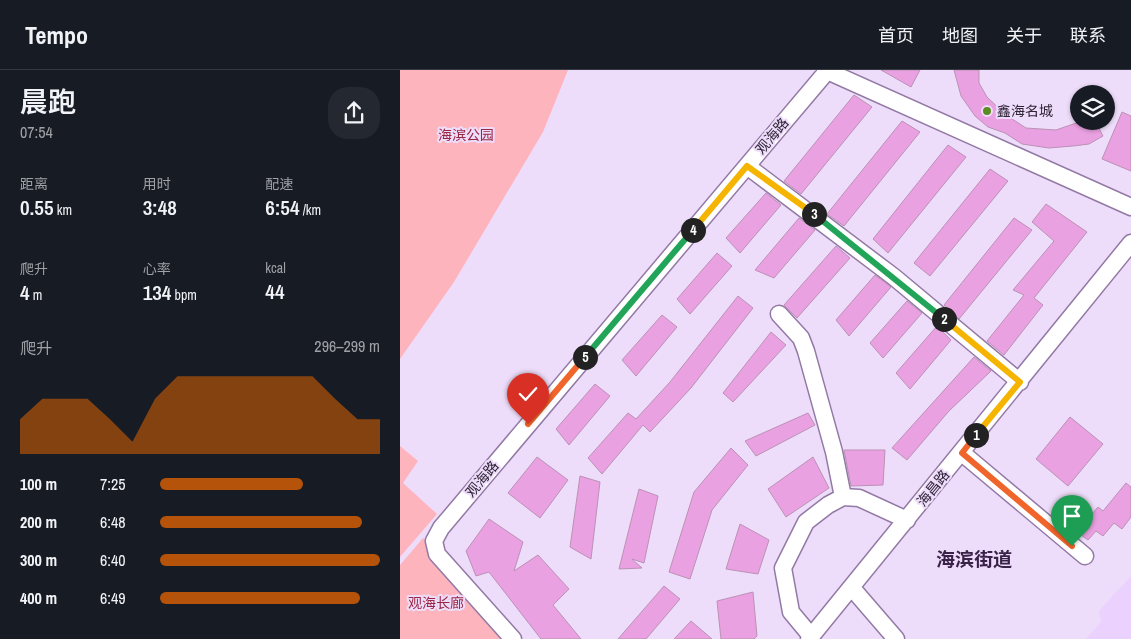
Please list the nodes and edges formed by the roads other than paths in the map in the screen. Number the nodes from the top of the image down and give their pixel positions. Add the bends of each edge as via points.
1 (827, 70) edge
2 (747, 166) junction
3 (1131, 207) edge
4 (1131, 243) edge
5 (779, 314) dead end
6 (1020, 382) junction
7 (962, 453) junction
8 (843, 497) junction
9 (908, 520) junction
10 (1085, 556) dead end
11 (852, 588) junction
12 (811, 637) edge
13 (512, 639) edge
14 (896, 639) edge

1 - 2 street, 观海路
1 - 3 street
2 - 6 street via 822,220
2 - 13 street, 观海路 via 441,528 434,541 437,554
4 - 6 street, 海昌路
5 - 8 street via 801,338 806,351
6 - 7 street, 海昌路
7 - 9 street, 海昌路
7 - 10 street
8 - 9 street via 859,498
8 - 12 street via 806,522 783,568 792,612
9 - 11 street, 海昌路
11 - 12 street, 海昌路
11 - 14 street

